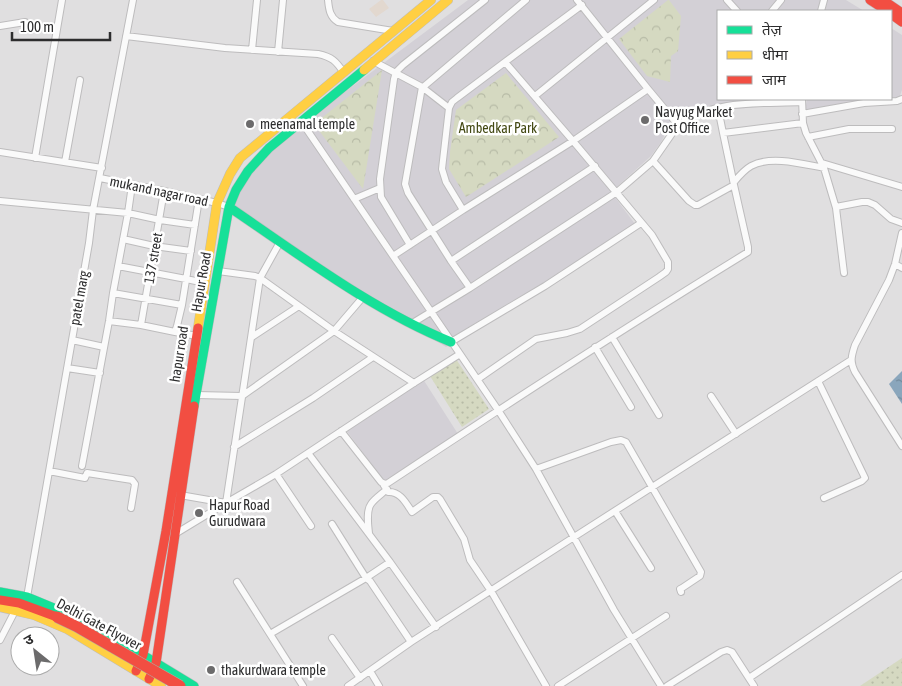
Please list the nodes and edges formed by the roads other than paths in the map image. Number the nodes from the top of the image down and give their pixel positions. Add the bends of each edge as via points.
1 (62, 0) edge
2 (133, 0) edge
3 (257, 0) edge
4 (283, 0) edge
5 (328, 0) edge
6 (431, 0) edge
7 (448, 0) edge
8 (485, 0) edge
9 (526, 0) edge
10 (654, 0) edge
11 (727, 0) edge
12 (781, 0) edge
13 (870, 0) edge
14 (883, 0) edge
15 (579, 3) edge
16 (736, 10) edge
17 (773, 10) edge
18 (885, 10) edge
19 (902, 13) edge
20 (25, 22) dead end
21 (0, 26) edge
22 (393, 31) junction
23 (126, 36) junction
24 (608, 38) junction
25 (252, 50) junction
26 (278, 52) junction
27 (373, 61) junction
28 (505, 62) junction
29 (396, 72) junction
30 (344, 73) junction
31 (80, 80) dead end
32 (422, 87) junction
33 (648, 90) junction
34 (535, 96) junction
35 (902, 99) edge
36 (802, 100) edge
37 (449, 108) junction
38 (718, 108) junction
39 (802, 114) junction
40 (301, 120) junction
41 (803, 123) junction
42 (678, 125) junction
43 (892, 129) dead end
44 (723, 133) junction
45 (808, 137) junction
46 (573, 141) junction
47 (0, 152) edge
48 (35, 158) junction
49 (653, 161) junction
50 (65, 162) junction
51 (823, 165) junction
52 (595, 166) junction
53 (102, 168) junction
54 (100, 178) junction
55 (734, 183) junction
56 (132, 185) junction
57 (902, 187) edge
58 (380, 188) junction
59 (164, 191) junction
60 (617, 192) junction
61 (199, 199) junction
62 (354, 199) junction
63 (0, 201) edge
64 (223, 205) junction
65 (836, 207) junction
66 (93, 210) junction
67 (463, 210) junction
68 (128, 213) junction
69 (160, 220) junction
70 (641, 222) junction
71 (902, 222) edge
72 (195, 225) junction
73 (432, 231) junction
74 (902, 233) edge
75 (123, 239) junction
76 (280, 242) junction
77 (410, 245) junction
78 (154, 246) junction
79 (191, 251) junction
80 (393, 256) junction
81 (451, 261) junction
82 (895, 264) junction
83 (118, 266) junction
84 (902, 268) edge
85 (218, 271) junction
86 (150, 272) junction
87 (844, 273) dead end
88 (260, 278) junction
89 (186, 279) junction
90 (205, 283) junction
91 (470, 288) junction
92 (113, 293) junction
93 (363, 297) junction
94 (145, 299) junction
95 (182, 305) junction
96 (299, 306) junction
97 (431, 312) junction
98 (109, 321) junction
99 (411, 324) junction
100 (140, 325) junction
101 (334, 331) junction
102 (175, 332) junction
103 (197, 336) junction
104 (252, 337) junction
105 (612, 337) junction
106 (72, 340) junction
107 (451, 342) junction
108 (104, 347) junction
109 (596, 348) junction
110 (460, 354) junction
111 (373, 357) junction
112 (851, 360) junction
113 (67, 368) junction
114 (100, 373) junction
115 (478, 379) junction
116 (818, 381) junction
117 (414, 383) junction
118 (196, 394) junction
119 (242, 396) junction
120 (711, 396) dead end
121 (631, 407) dead end
122 (498, 410) junction
123 (659, 415) dead end
124 (341, 431) junction
125 (736, 434) junction
126 (902, 446) edge
127 (234, 447) junction
128 (308, 453) junction
129 (82, 466) dead end
130 (536, 469) junction
131 (49, 471) junction
132 (276, 474) junction
133 (385, 486) junction
134 (652, 487) junction
135 (180, 495) junction
136 (824, 498) dead end
137 (226, 503) junction
138 (131, 508) dead end
139 (614, 511) junction
140 (332, 524) dead end
141 (311, 526) dead end
142 (369, 533) junction
143 (176, 534) junction
144 (574, 537) junction
145 (390, 562) junction
146 (651, 568) dead end
147 (902, 575) edge
148 (366, 578) junction
149 (237, 582) dead end
150 (490, 591) junction
151 (0, 592) edge
152 (681, 592) dead end
153 (28, 597) junction
154 (0, 600) edge
155 (0, 607) edge
156 (15, 610) junction
157 (666, 616) dead end
158 (436, 627) junction
159 (270, 634) junction
160 (332, 638) dead end
161 (632, 638) junction
162 (0, 640) edge
163 (411, 642) junction
164 (143, 655) junction
165 (151, 670) junction
166 (136, 671) junction
167 (370, 671) junction
168 (360, 678) junction
169 (749, 678) junction
170 (161, 686) edge
171 (180, 686) edge
172 (194, 686) edge
173 (303, 686) edge
174 (348, 686) edge
175 (379, 686) edge
176 (546, 686) edge
177 (558, 686) edge
178 (661, 686) edge
179 (667, 686) edge
180 (754, 686) edge

1 - 48 street
2 - 23 street, patel marg
3 - 25 street
4 - 26 street
5 - 22 street via 330,14 338,22
6 - 22 main road, hapur road
7 - 27 main road, Hapur Road
8 - 29 street
9 - 32 street
10 - 24 street
11 - 16 street
12 - 17 street
13 - 18 main road
14 - 19 main road
15 - 24 street
15 - 28 street
20 - 21 street
22 - 30 main road, hapur road
23 - 25 street
23 - 53 street, patel marg
24 - 33 street
24 - 34 street
25 - 26 street
26 - 30 street via 326,56
27 - 29 street
27 - 40 main road, Hapur Road
28 - 34 street
28 - 37 street via 452,102
29 - 32 street
29 - 58 street
30 - 64 main road, hapur road via 240,158 226,181
31 - 50 street
32 - 37 street
32 - 73 street via 405,184
33 - 42 street
33 - 46 street
34 - 46 street
35 - 39 street
36 - 38 street
36 - 39 street
37 - 67 street via 442,169
38 - 42 street via 701,112
38 - 44 street
39 - 41 street
40 - 62 street
40 - 64 main road, Hapur Road via 269,148
41 - 44 street
41 - 45 street
42 - 49 street
43 - 45 street via 849,128
44 - 55 street
45 - 51 street
46 - 52 street
46 - 67 street
47 - 48 street
48 - 50 street
49 - 55 street via 695,205
49 - 60 street
50 - 53 street
51 - 55 street via 765,162 751,166
51 - 57 street
51 - 65 street
52 - 60 street
52 - 81 street
53 - 54 street, patel marg
54 - 56 street, mukand nagar road
54 - 66 street, patel marg
55 - 105 street via 748,252
56 - 59 street, mukand nagar road
56 - 68 street
58 - 62 street
58 - 77 street via 381,197
59 - 61 street, mukand nagar road
59 - 69 street, 137 street
60 - 70 street
60 - 91 street
61 - 64 street, mukand nagar road
61 - 72 street
62 - 80 street
63 - 66 street
64 - 76 main road
64 - 85 main road, Hapur Road
64 - 90 main road, hapur road
65 - 71 street via 868,202 891,219
65 - 87 street
66 - 68 street
66 - 106 street, patel marg
67 - 73 street
68 - 69 street
68 - 75 street
69 - 72 street
69 - 78 street, 137 street
70 - 107 street via 545,286
70 - 115 street via 665,255 668,262 666,272 580,329 536,339
72 - 79 street
73 - 77 street
73 - 81 street
74 - 82 street
75 - 78 street
75 - 83 street
76 - 88 street
76 - 93 main road
77 - 80 street
78 - 79 street
78 - 86 street, 137 street
79 - 89 street
80 - 97 street
81 - 91 street
82 - 84 street
82 - 112 street via 855,345
83 - 86 street
83 - 92 street
85 - 88 street
85 - 118 main road, Hapur Road
86 - 89 street
86 - 94 street, 137 street
88 - 96 street
88 - 104 street
89 - 90 street
89 - 95 street
90 - 103 main road, hapur road
91 - 97 street
92 - 94 street
92 - 98 street
93 - 99 main road
93 - 101 street
94 - 95 street
94 - 100 street, 137 street
95 - 102 street
96 - 101 street
96 - 104 street
97 - 99 street
97 - 107 street
98 - 100 street
98 - 108 street
99 - 107 main road
100 - 102 street
101 - 111 street
101 - 119 street
102 - 103 street
103 - 164 main road, hapur road
104 - 119 street
105 - 109 street
105 - 123 street
106 - 108 street
106 - 113 street, patel marg
107 - 110 street
108 - 114 street
109 - 121 street
109 - 122 street
110 - 115 street
110 - 117 street
111 - 117 street
111 - 127 street
112 - 116 street
112 - 126 street via 855,372
113 - 114 street
113 - 131 street, patel marg
114 - 129 street
115 - 122 street
116 - 125 street
116 - 136 street via 865,478
117 - 124 street
118 - 119 street
118 - 135 main road, Hapur Road
119 - 127 street
120 - 125 street
122 - 130 street
122 - 133 street
124 - 128 street
124 - 133 street
125 - 134 street
127 - 137 street
128 - 132 street
128 - 142 street
130 - 134 street via 621,440 626,442
130 - 144 street
131 - 138 street via 85,478 88,473 132,480 136,484
131 - 153 street, patel marg
132 - 137 street
132 - 141 street
133 - 142 street via 370,508
133 - 150 street via 388,492 397,492 412,512 438,497
134 - 139 street
134 - 152 street via 701,572 680,589
135 - 137 street
135 - 143 main road, Hapur Road
137 - 143 street
139 - 144 street
139 - 146 street
140 - 148 street
142 - 145 street
143 - 165 main road, Hapur Road
144 - 150 street
144 - 161 street
145 - 148 street
145 - 158 street
147 - 169 street
148 - 159 street
148 - 163 street
149 - 159 street
150 - 158 street
150 - 176 street
151 - 153 main road
153 - 164 main road via 73,616
154 - 165 main road, Delhi Gate Flyover, bridge via 19,603 70,623
155 - 156 main road
156 - 162 street
156 - 166 main road via 67,629
157 - 161 street
158 - 163 street
159 - 173 street
160 - 168 street
161 - 177 street
161 - 178 street
163 - 167 street
164 - 165 main road
164 - 166 main road, hapur road
165 - 166 main road
165 - 170 main road
165 - 171 main road, Delhi Gate Flyover, bridge
165 - 172 main road
167 - 168 street
167 - 175 street
168 - 174 street
169 - 179 street via 732,652 727,650
169 - 180 street

